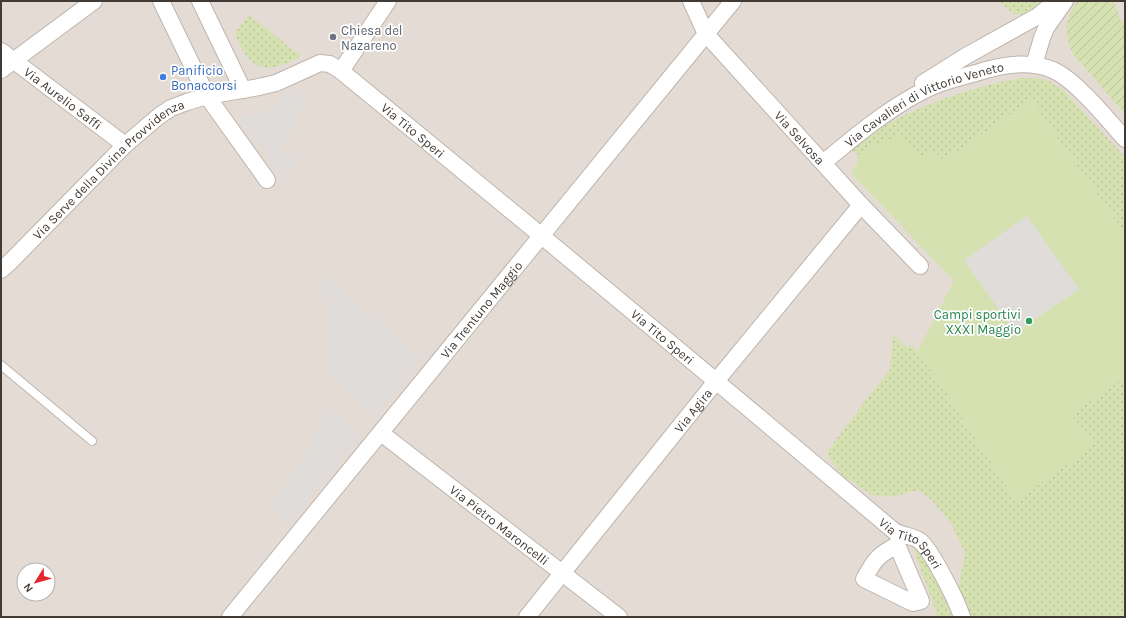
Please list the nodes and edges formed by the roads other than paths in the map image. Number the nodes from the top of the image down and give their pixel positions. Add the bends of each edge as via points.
1 (94, 1) edge
2 (161, 1) edge
3 (200, 1) edge
4 (388, 1) edge
5 (691, 1) edge
6 (732, 1) edge
7 (1056, 1) edge
8 (1065, 1) edge
9 (706, 34) junction
10 (5, 61) edge
11 (1034, 65) junction
12 (341, 71) junction
13 (243, 90) junction
14 (207, 96) junction
15 (889, 111) junction
16 (1125, 139) edge
17 (125, 145) junction
18 (823, 163) junction
19 (267, 180) dead end
20 (861, 205) junction
21 (542, 235) junction
22 (920, 266) dead end
23 (1, 270) edge
24 (1, 365) edge
25 (717, 380) junction
26 (381, 433) junction
27 (92, 441) dead end
28 (562, 573) junction
29 (230, 617) edge
30 (527, 617) edge
31 (619, 617) edge
32 (962, 617) edge

1 - 10 street
2 - 14 street
3 - 13 street
4 - 12 street
5 - 9 street, Via Selvosa
6 - 9 street, Via Trentuno Maggio
7 - 15 street via 1038,16 913,89
8 - 11 street via 1044,33
9 - 18 street, Via Selvosa
9 - 21 street, Via Trentuno Maggio
10 - 17 street, Via Aurelio Saffi
11 - 15 street, Via Cavalieri di Vittorio Veneto via 1005,65 987,69 921,92
11 - 16 street, Via Cavalieri di Vittorio Veneto via 1053,70 1067,78
12 - 13 street, Via Serve della Divina Provvidenza via 330,64 320,63 276,83
12 - 21 street, Via Tito Speri
13 - 14 street, Via Serve della Divina Provvidenza
14 - 17 street, Via Serve della Divina Provvidenza via 171,108
14 - 19 street
15 - 18 street, Via Cavalieri di Vittorio Veneto via 869,124
17 - 23 street, Via Serve della Divina Provvidenza
18 - 20 street, Via Selvosa
20 - 22 street, Via Selvosa
20 - 25 street, Via Agira
21 - 25 street, Via Tito Speri
21 - 26 street, Via Trentuno Maggio
24 - 27 lane
25 - 28 street, Via Agira
25 - 32 street, Via Tito Speri via 898,540 919,540 930,552
26 - 28 street, Via Pietro Maroncelli
26 - 29 street, Via Trentuno Maggio
28 - 30 street, Via Agira
28 - 31 street, Via Pietro Maroncelli

